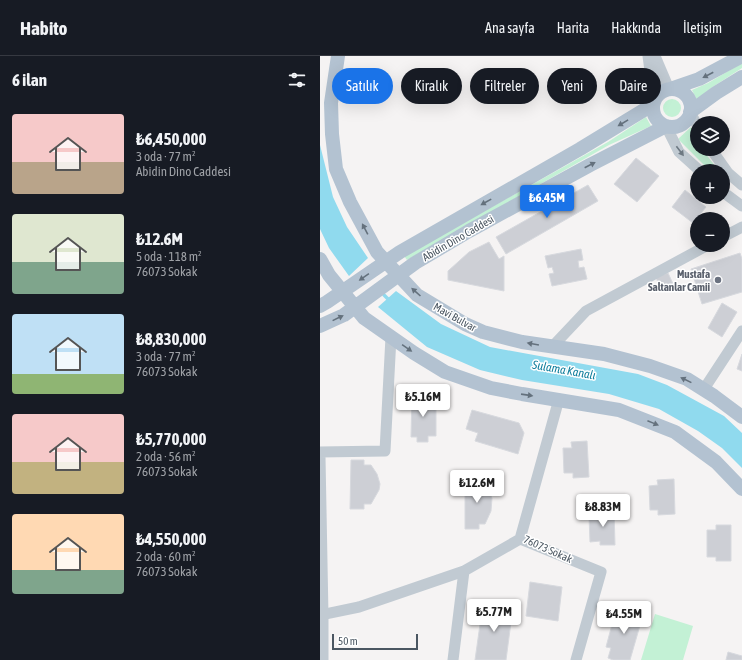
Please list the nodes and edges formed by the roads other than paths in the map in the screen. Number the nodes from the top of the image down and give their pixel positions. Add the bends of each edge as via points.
1 (338, 56) edge
2 (648, 56) edge
3 (655, 56) edge
4 (742, 56) edge
5 (650, 68) edge
6 (742, 77) edge
7 (669, 89) junction
8 (661, 93) edge
9 (650, 104) edge
10 (654, 104) edge
11 (690, 112) junction
12 (692, 116) edge
13 (666, 126) junction
14 (716, 156) edge
15 (692, 164) edge
16 (742, 185) edge
17 (730, 197) edge
18 (742, 206) edge
19 (742, 227) edge
20 (730, 233) edge
21 (695, 252) edge
22 (320, 259) edge
23 (386, 261) junction
24 (399, 275) junction
25 (342, 292) junction
26 (320, 306) edge
27 (355, 307) junction
28 (320, 326) edge
29 (742, 331) edge
30 (391, 337) junction
31 (552, 347) junction
32 (704, 389) junction
33 (559, 399) junction
34 (742, 417) edge
35 (320, 452) edge
36 (320, 457) edge
37 (742, 489) edge
38 (520, 539) junction
39 (464, 571) junction
40 (322, 615) edge
41 (323, 660) edge
42 (453, 660) edge
43 (576, 660) edge

23 -> 1 main road, Mavi Bulvar via 377,252 336,168 331,103
2 - 5 street
3 - 7 street
4 -> 7 main road via 699,80
6 - 11 main road
7 - 8 main road
7 - 11 main road via 681,91 686,95
9 -> 23 main road, Abidin Dino Caddesi via 580,149
10 - 13 main road via 653,113 656,119
11 - 12 street
11 - 13 main road via 688,118 679,126
13 -> 15 street via 679,152
24 -> 13 main road, Abidin Dino Caddesi via 469,231
14 - 16 street via 728,173
17 - 18 street
19 - 20 street
21 - 31 street via 586,311
22 - 25 main road
23 - 24 main road, Mavi Bulvar
23 -> 25 main road, Abidin Dino Caddesi
24 - 27 main road, Abidin Dino Caddesi
31 -> 24 main road, Mavi Bulvar via 522,342 465,324 417,295
25 - 26 main road, Abidin Dino Caddesi
25 - 27 main road
28 -> 27 main road, Abidin Dino Caddesi
27 - 30 main road via 364,318
29 - 32 street
30 -> 33 main road via 445,372 491,388
30 - 35 street via 385,451
32 -> 31 main road, Mavi Bulvar via 687,379 650,366 604,354
32 - 34 main road, Mavi Bulvar
33 -> 37 main road via 619,410 675,432 716,462
33 - 38 street, 76073 Sokak
36 - 40 street
38 - 39 street
38 - 43 street, 76073 Sokak via 601,572
39 - 40 street via 359,607
39 - 42 street
40 - 41 street

